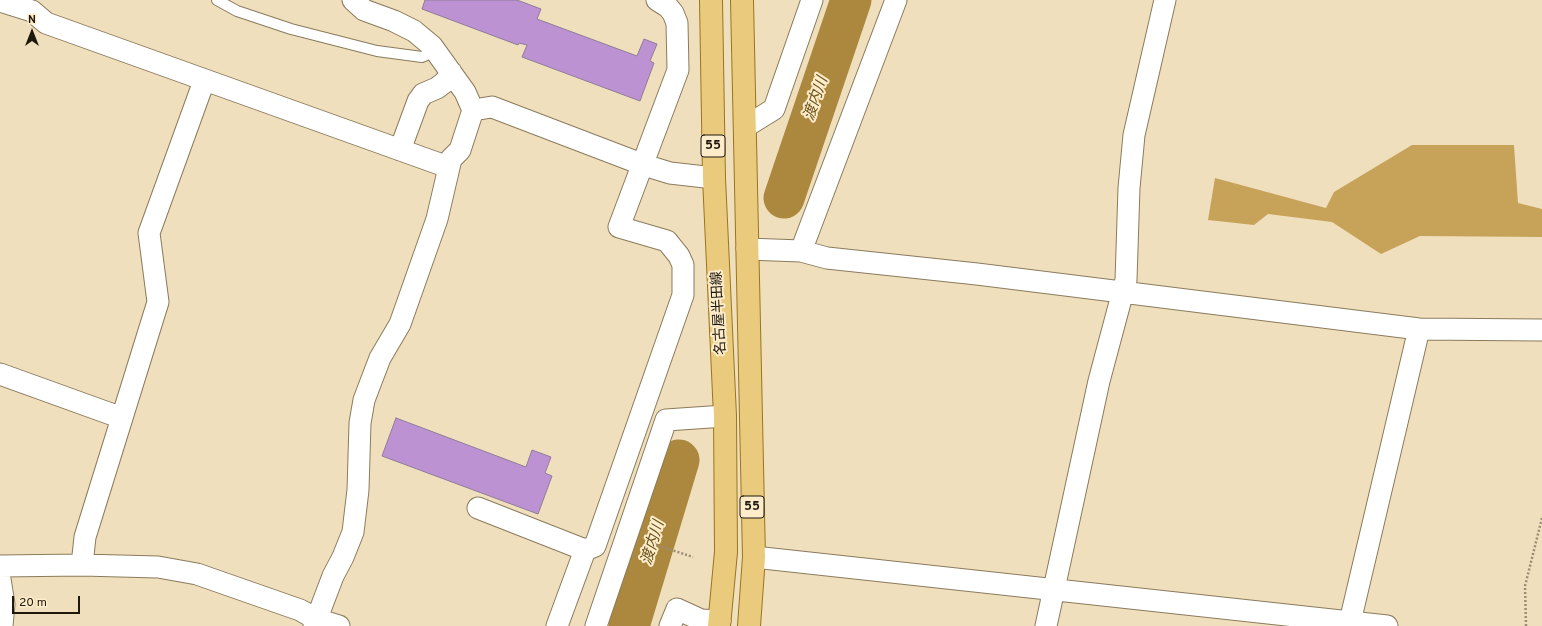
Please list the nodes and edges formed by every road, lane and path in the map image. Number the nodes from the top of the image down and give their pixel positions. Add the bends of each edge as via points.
1 (218, 0) edge
2 (353, 0) edge
3 (657, 0) edge
4 (711, 0) edge
5 (742, 0) edge
6 (812, 0) edge
7 (896, 0) edge
8 (1165, 0) edge
9 (0, 1) edge
10 (435, 51) junction
11 (451, 72) junction
12 (204, 81) junction
13 (473, 110) junction
14 (744, 127) junction
15 (400, 150) junction
16 (644, 165) junction
17 (448, 167) junction
18 (714, 178) junction
19 (747, 249) junction
20 (801, 251) junction
21 (1124, 292) junction
22 (1419, 329) junction
23 (1542, 330) edge
24 (0, 374) edge
25 (725, 416) junction
26 (122, 418) junction
27 (478, 508) dead end
28 (1542, 518) edge
29 (626, 535) junction
30 (585, 550) junction
31 (693, 557) dead end
32 (754, 557) junction
33 (82, 565) junction
34 (0, 566) edge
35 (0, 579) edge
36 (1055, 589) junction
37 (315, 623) edge
38 (720, 624) edge
39 (1350, 624) edge
40 (2, 626) edge
41 (339, 626) edge
42 (557, 626) edge
43 (596, 626) edge
44 (670, 626) edge
45 (749, 626) edge
46 (1046, 626) edge
47 (1387, 626) edge
48 (1526, 626) edge

1 - 10 lane via 236,11 291,29 377,51 422,57
2 - 10 street via 364,10 414,31
3 - 16 street via 673,12 677,23 678,70
4 - 18 main road, 名古屋半田線 / 55
5 - 14 main road, 名古屋半田線 / 55
6 - 14 street via 774,109
7 - 20 street
8 - 21 street via 1134,135
9 - 12 street via 32,11 46,23
10 - 11 street
11 - 13 street via 465,92
11 - 15 street via 445,82 423,94 418,101
12 - 15 street
12 - 26 street via 149,233 158,302
13 - 16 street via 492,107
13 - 17 street via 460,150 451,159
14 - 19 main road, 名古屋半田線 / 55
15 - 17 street
16 - 18 street via 670,173
16 - 30 street via 619,227 667,241 680,256 683,265 683,296 595,546
17 - 37 street via 437,219 400,324 380,358 364,400 360,423 358,490 353,532
18 - 25 main road, 名古屋半田線 / 55
19 - 20 street
19 - 32 main road, 名古屋半田線 / 55
20 - 21 street via 827,258
21 - 22 street
21 - 36 street via 1099,381
22 - 23 street
22 - 39 street
24 - 26 street
25 - 29 street via 666,420
25 - 38 main road, 名古屋半田線 / 55 via 726,552
26 - 33 street via 85,537
27 - 30 street
28 - 48 path via 1525,586
29 - 31 path
29 - 43 street
30 - 42 street
32 - 36 street
32 - 45 main road, 名古屋半田線 / 55
33 - 34 street
33 - 37 street via 158,567 197,574 300,610
35 - 40 street via 4,604
36 - 39 street
36 - 46 street
37 - 41 street
38 - 44 street via 701,620 677,609
39 - 47 street

